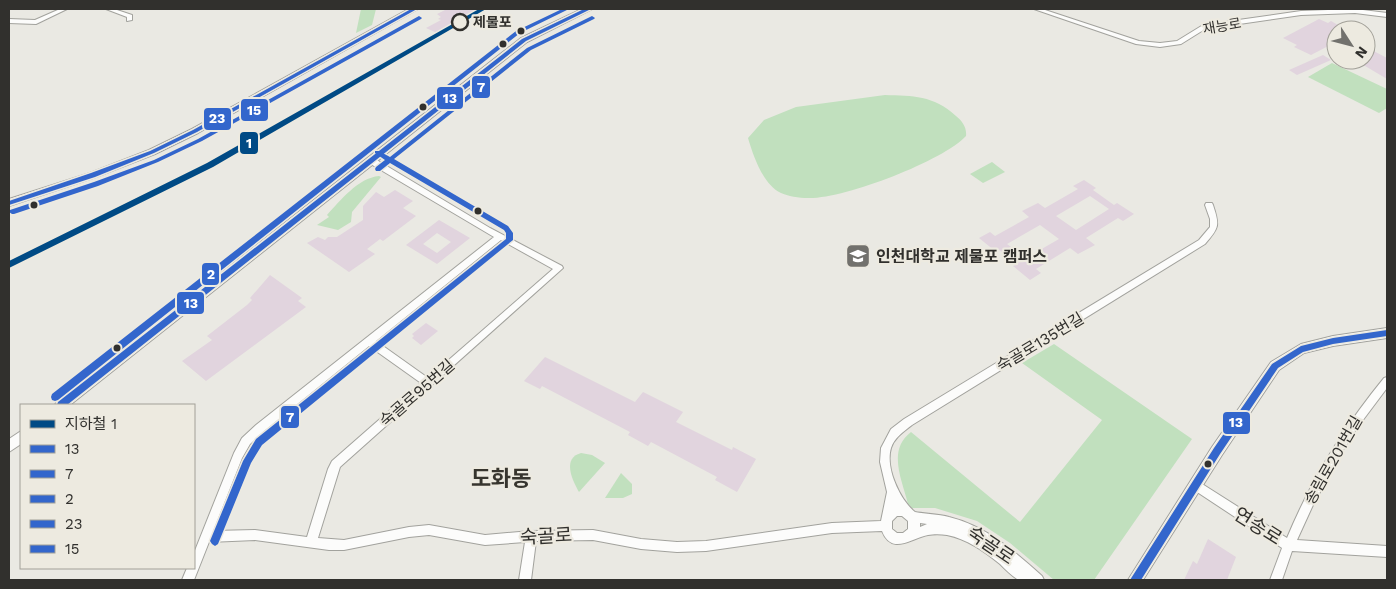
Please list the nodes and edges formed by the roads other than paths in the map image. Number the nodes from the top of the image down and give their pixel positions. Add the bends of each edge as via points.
1 (64, 9) edge
2 (108, 9) edge
3 (414, 9) edge
4 (588, 9) edge
5 (1037, 9) edge
6 (1303, 11) edge
7 (1387, 15) edge
8 (9, 20) edge
9 (129, 20) dead end
10 (372, 161) junction
11 (9, 203) edge
12 (1209, 204) dead end
13 (500, 236) junction
14 (1387, 332) edge
15 (369, 341) junction
16 (1387, 381) edge
17 (428, 383) junction
18 (62, 404) edge
19 (20, 438) edge
20 (9, 446) edge
21 (1195, 486) junction
22 (892, 492) junction
23 (907, 514) junction
24 (887, 521) junction
25 (913, 534) junction
26 (532, 536) junction
27 (206, 537) junction
28 (311, 542) junction
29 (1288, 544) junction
30 (1387, 552) edge
31 (195, 564) edge
32 (524, 580) edge
33 (1026, 580) edge
34 (1038, 580) edge
35 (1135, 580) edge
36 (1276, 580) edge

1 - 8 street via 36,22
2 - 9 street via 130,16
3 - 11 main road via 152,152
4 - 10 main road via 524,40
5 - 6 street, 재능로 via 1138,43 1160,45 1179,43 1203,27
6 - 7 street, 재능로 via 1356,11
10 - 13 street
10 - 18 main road
12 - 22 street, 숙골로135번길 via 1214,228 1202,242 896,432 885,455
13 - 15 street
13 - 17 street, 숙골로95번길 via 559,268
14 - 21 main road via 1302,349 1275,366
15 - 17 street
15 - 27 street via 246,441
16 - 29 street, 송림로201번길 via 1361,412
17 - 28 street, 숙골로95번길 via 334,467
19 - 20 main road
21 - 29 street, 연송로
21 - 35 main road
22 - 23 street, 숙골로135번길
22 - 24 street, 숙골로135번길
23 - 24 street, 숙골로 via 898,511
23 - 25 street via 915,527
23 - 34 street, 숙골로 via 956,524 976,532
24 - 25 street, 숙골로 via 890,534 898,538
24 - 26 street, 숙골로 via 706,546 641,544 593,535
25 - 33 street, 숙골로 via 934,529 964,534 988,548
26 - 28 street, 숙골로 via 485,540 419,530 344,545
26 - 32 street
27 - 28 street, 숙골로 via 255,535
27 - 31 street
29 - 30 street, 연송로
29 - 36 street, 송림로201번길

